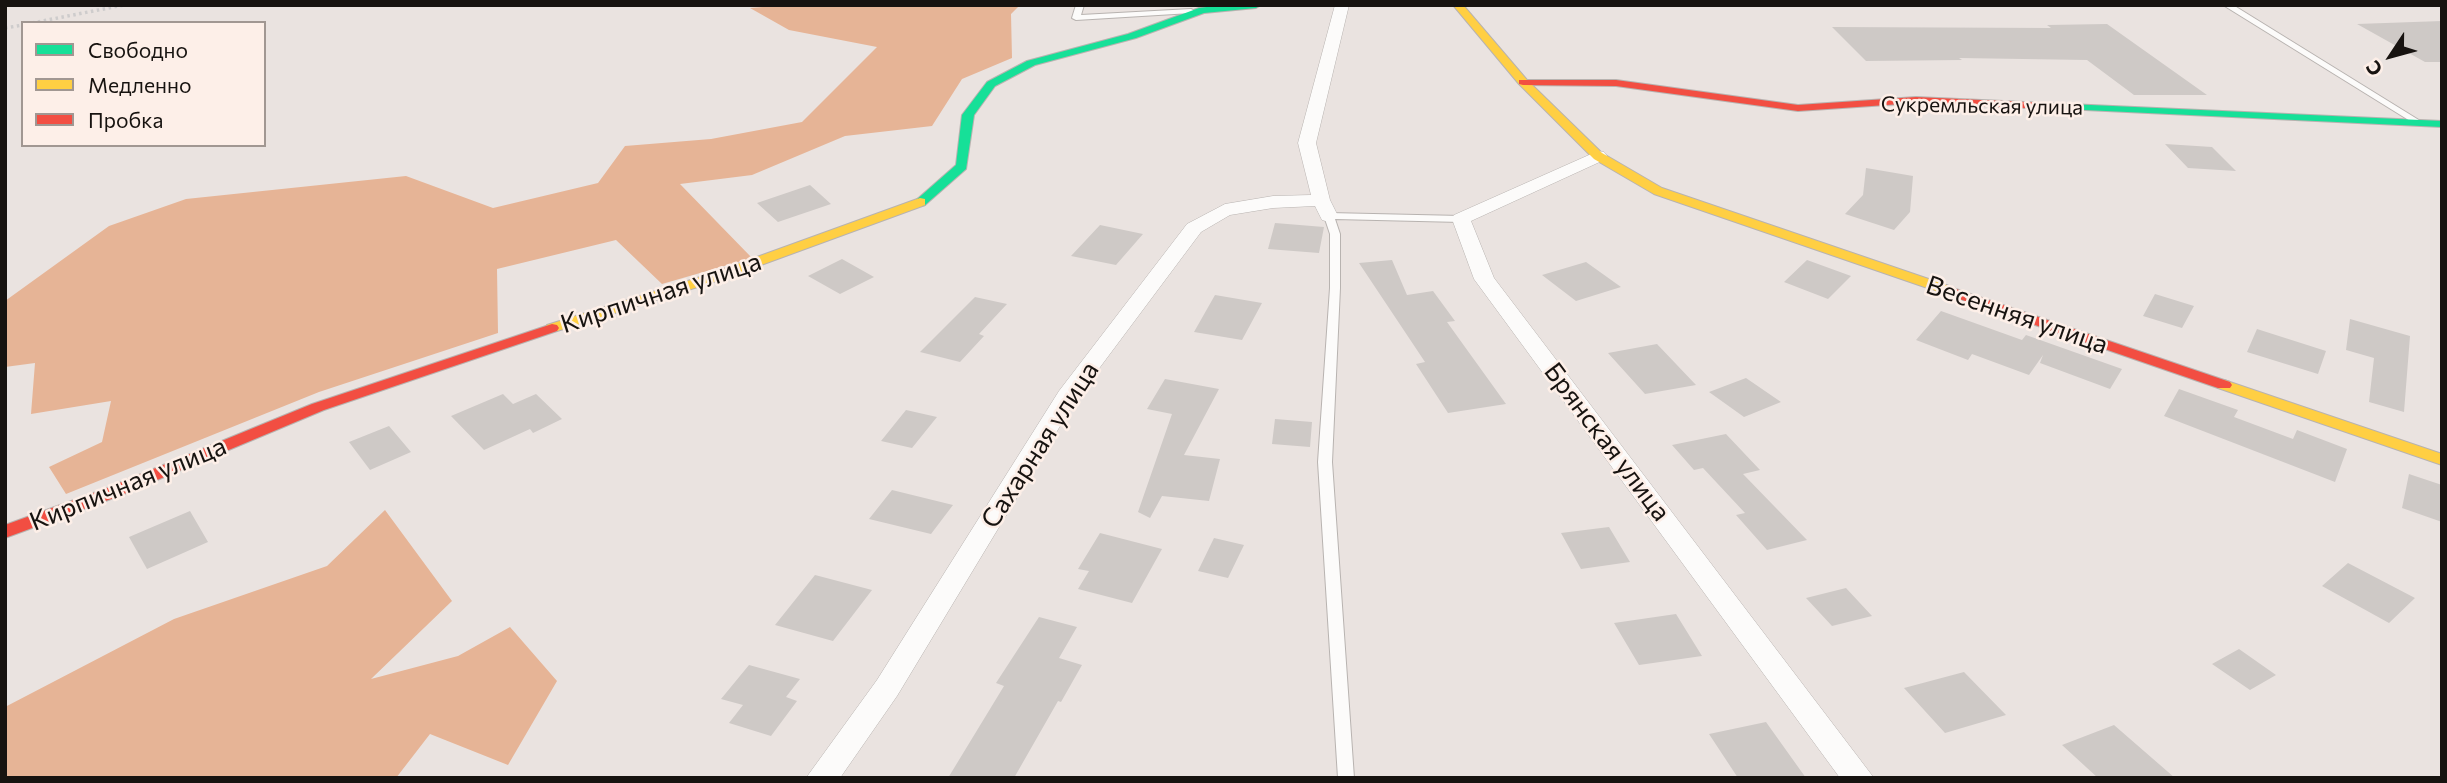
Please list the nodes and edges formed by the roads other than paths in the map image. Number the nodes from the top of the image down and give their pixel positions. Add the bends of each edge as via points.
1 (1080, 5) edge
2 (1118, 5) edge
3 (1256, 5) edge
4 (1342, 5) edge
5 (1458, 5) edge
6 (2227, 5) edge
7 (1202, 10) junction
8 (1116, 17) junction
9 (1523, 82) junction
10 (2418, 122) junction
11 (2442, 124) edge
12 (1598, 156) junction
13 (1325, 208) junction
14 (1461, 219) junction
15 (2442, 460) edge
16 (5, 532) edge
17 (822, 778) edge
18 (1346, 778) edge
19 (1858, 778) edge

1 - 8 lane via 1076,18
2 - 8 lane
3 - 7 street, Кирпичная улица
4 - 13 street via 1307,143
5 - 9 street, Весенняя улица
6 - 10 lane
7 - 8 lane
7 - 16 street, Кирпичная улица via 1132,36 1031,63 991,84 968,115 962,166 925,200 716,277 318,407
9 - 10 street, Сукремльская улица via 1616,83 1798,108 1916,100
9 - 12 street, Весенняя улица
10 - 11 street, Сукремльская улица
12 - 14 street
12 - 15 street, Весенняя улица via 1658,191
13 - 14 lane
13 - 17 street, Сахарная улица via 1273,202 1225,210 1194,228 1067,396 887,688
13 - 18 lane via 1335,234 1335,288 1325,462
14 - 19 street, Брянская улица via 1484,279

